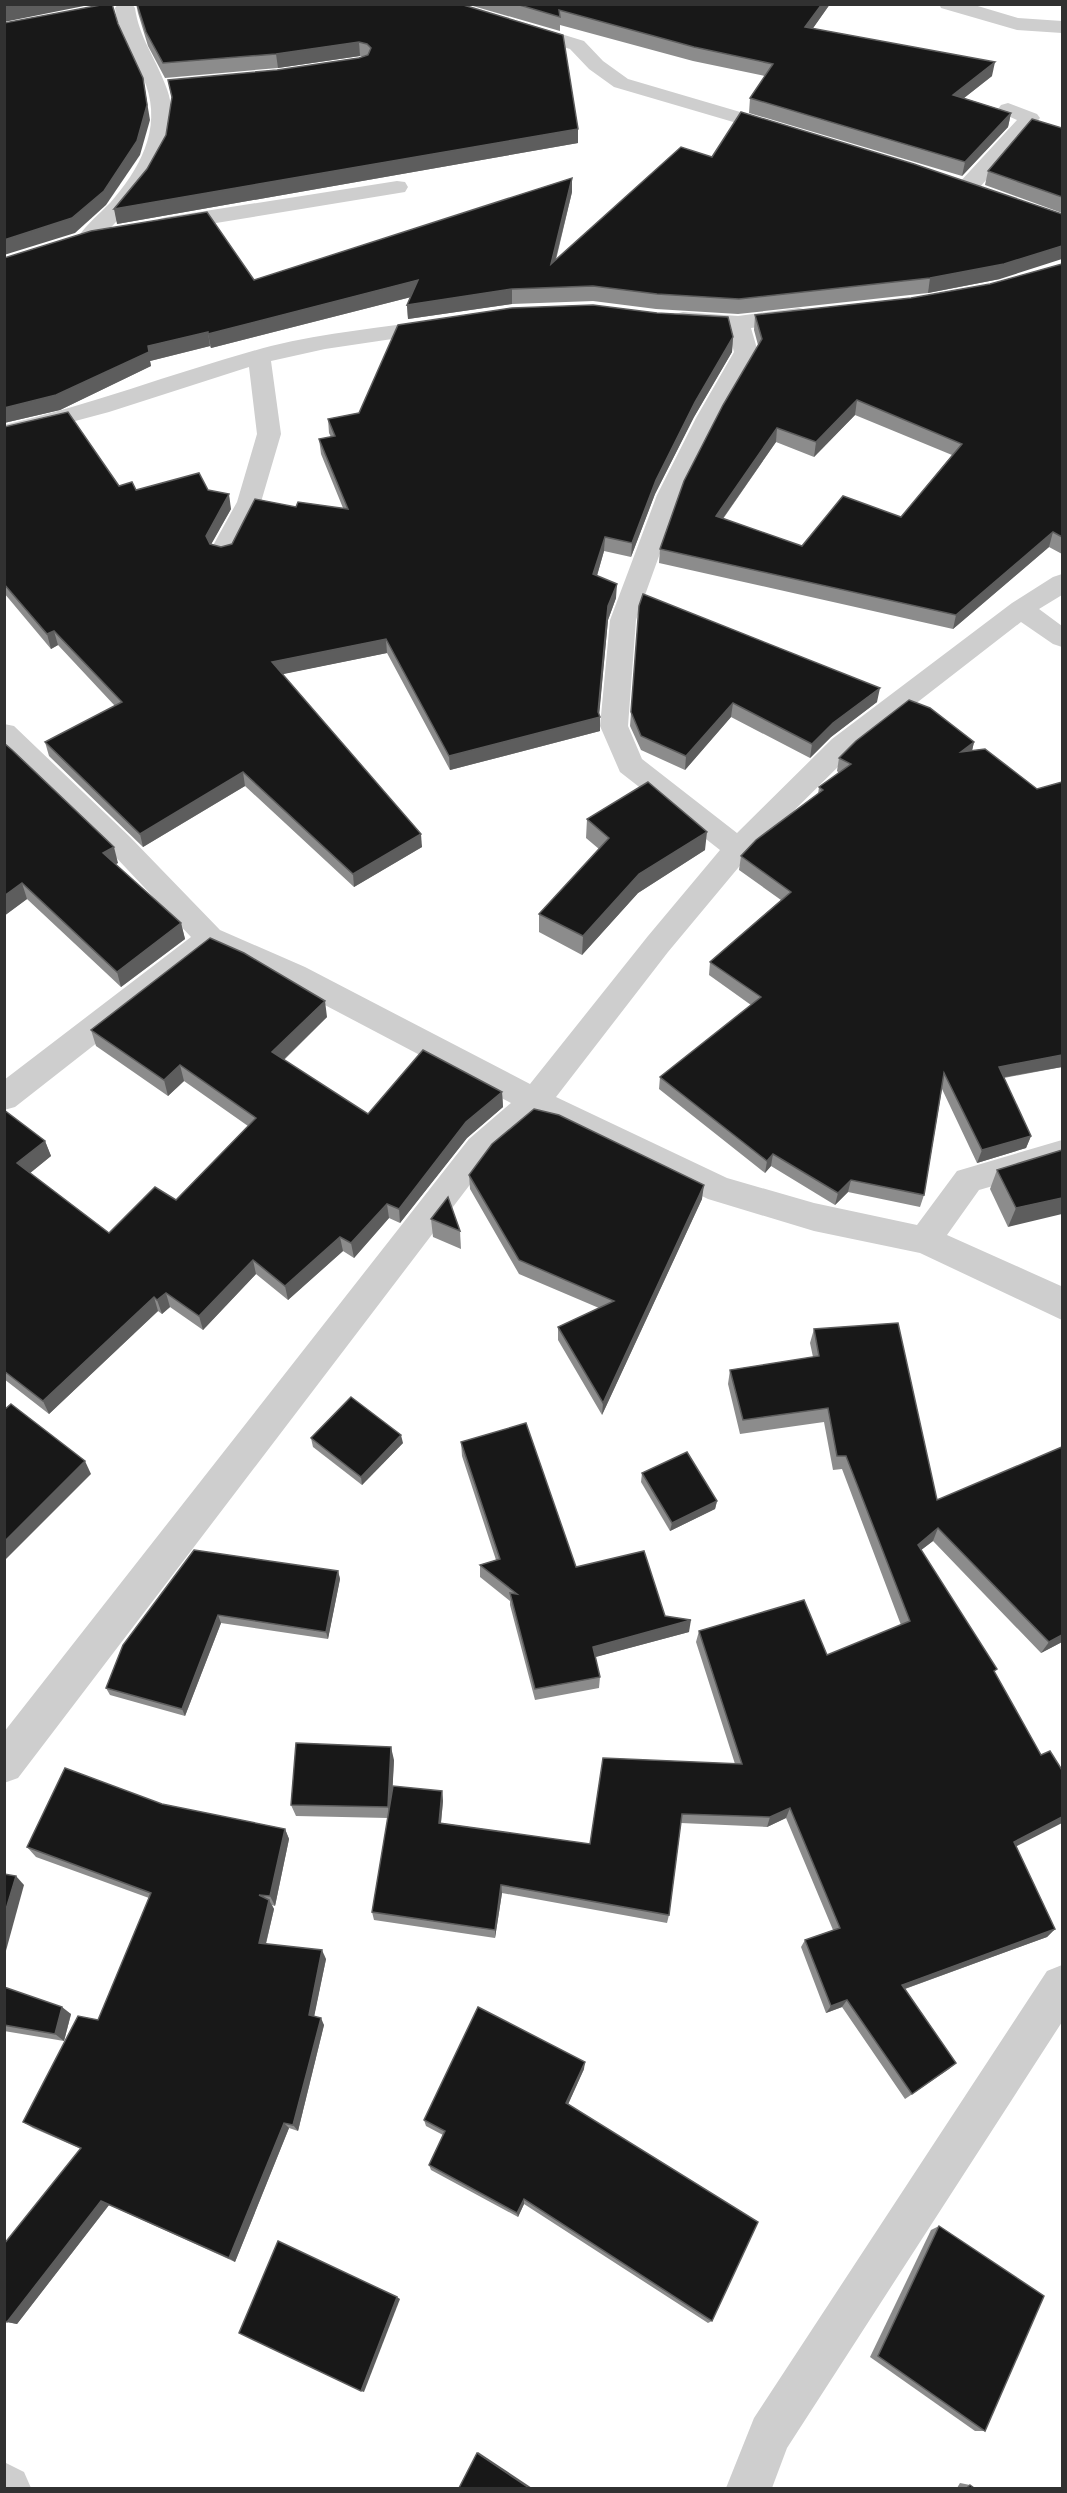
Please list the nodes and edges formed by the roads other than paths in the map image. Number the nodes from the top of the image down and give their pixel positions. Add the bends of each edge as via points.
1 (439, 4) edge
2 (948, 4) edge
3 (118, 8) edge
4 (1062, 27) edge
5 (179, 85) edge
6 (157, 87) junction
7 (1008, 110) edge
8 (796, 134) edge
9 (397, 186) dead end
10 (966, 188) edge
11 (148, 227) edge
12 (124, 231) edge
13 (89, 237) junction
14 (68, 244) edge
15 (824, 313) edge
16 (656, 318) edge
17 (465, 321) edge
18 (738, 323) junction
19 (259, 357) junction
20 (4, 433) edge
21 (223, 551) edge
22 (1062, 583) edge
23 (1021, 609) junction
24 (1062, 638) edge
25 (4, 733) edge
26 (738, 849) junction
27 (210, 938) junction
28 (4, 1098) edge
29 (535, 1101) junction
30 (1062, 1154) edge
31 (925, 1240) junction
32 (1062, 1306) edge
33 (4, 1764) edge
34 (1062, 1986) edge
35 (4, 2485) edge
36 (8, 2488) edge
37 (749, 2488) edge

1 - 8 street via 577,45 621,83
2 - 4 street via 1017,24
3 - 6 street
5 - 6 street
6 - 13 street via 164,110 161,139 116,210
7 - 10 street via 1030,118
9 - 11 street
12 - 13 street
13 - 14 street
15 - 18 street
16 - 18 street
17 - 19 street via 306,344
18 - 26 street via 746,352 669,495 623,620 614,726 630,765
19 - 20 street via 93,412
19 - 21 street via 269,434 249,502
22 - 23 street
23 - 24 street
23 - 26 street via 842,746
25 - 27 street via 120,844
26 - 29 street via 657,944
27 - 28 street
27 - 29 street via 294,975
29 - 31 street via 719,1189 814,1217
29 - 33 street via 480,1148
30 - 31 street via 968,1180
31 - 32 street via 1049,1296
34 - 37 street via 770,2434
35 - 36 street

